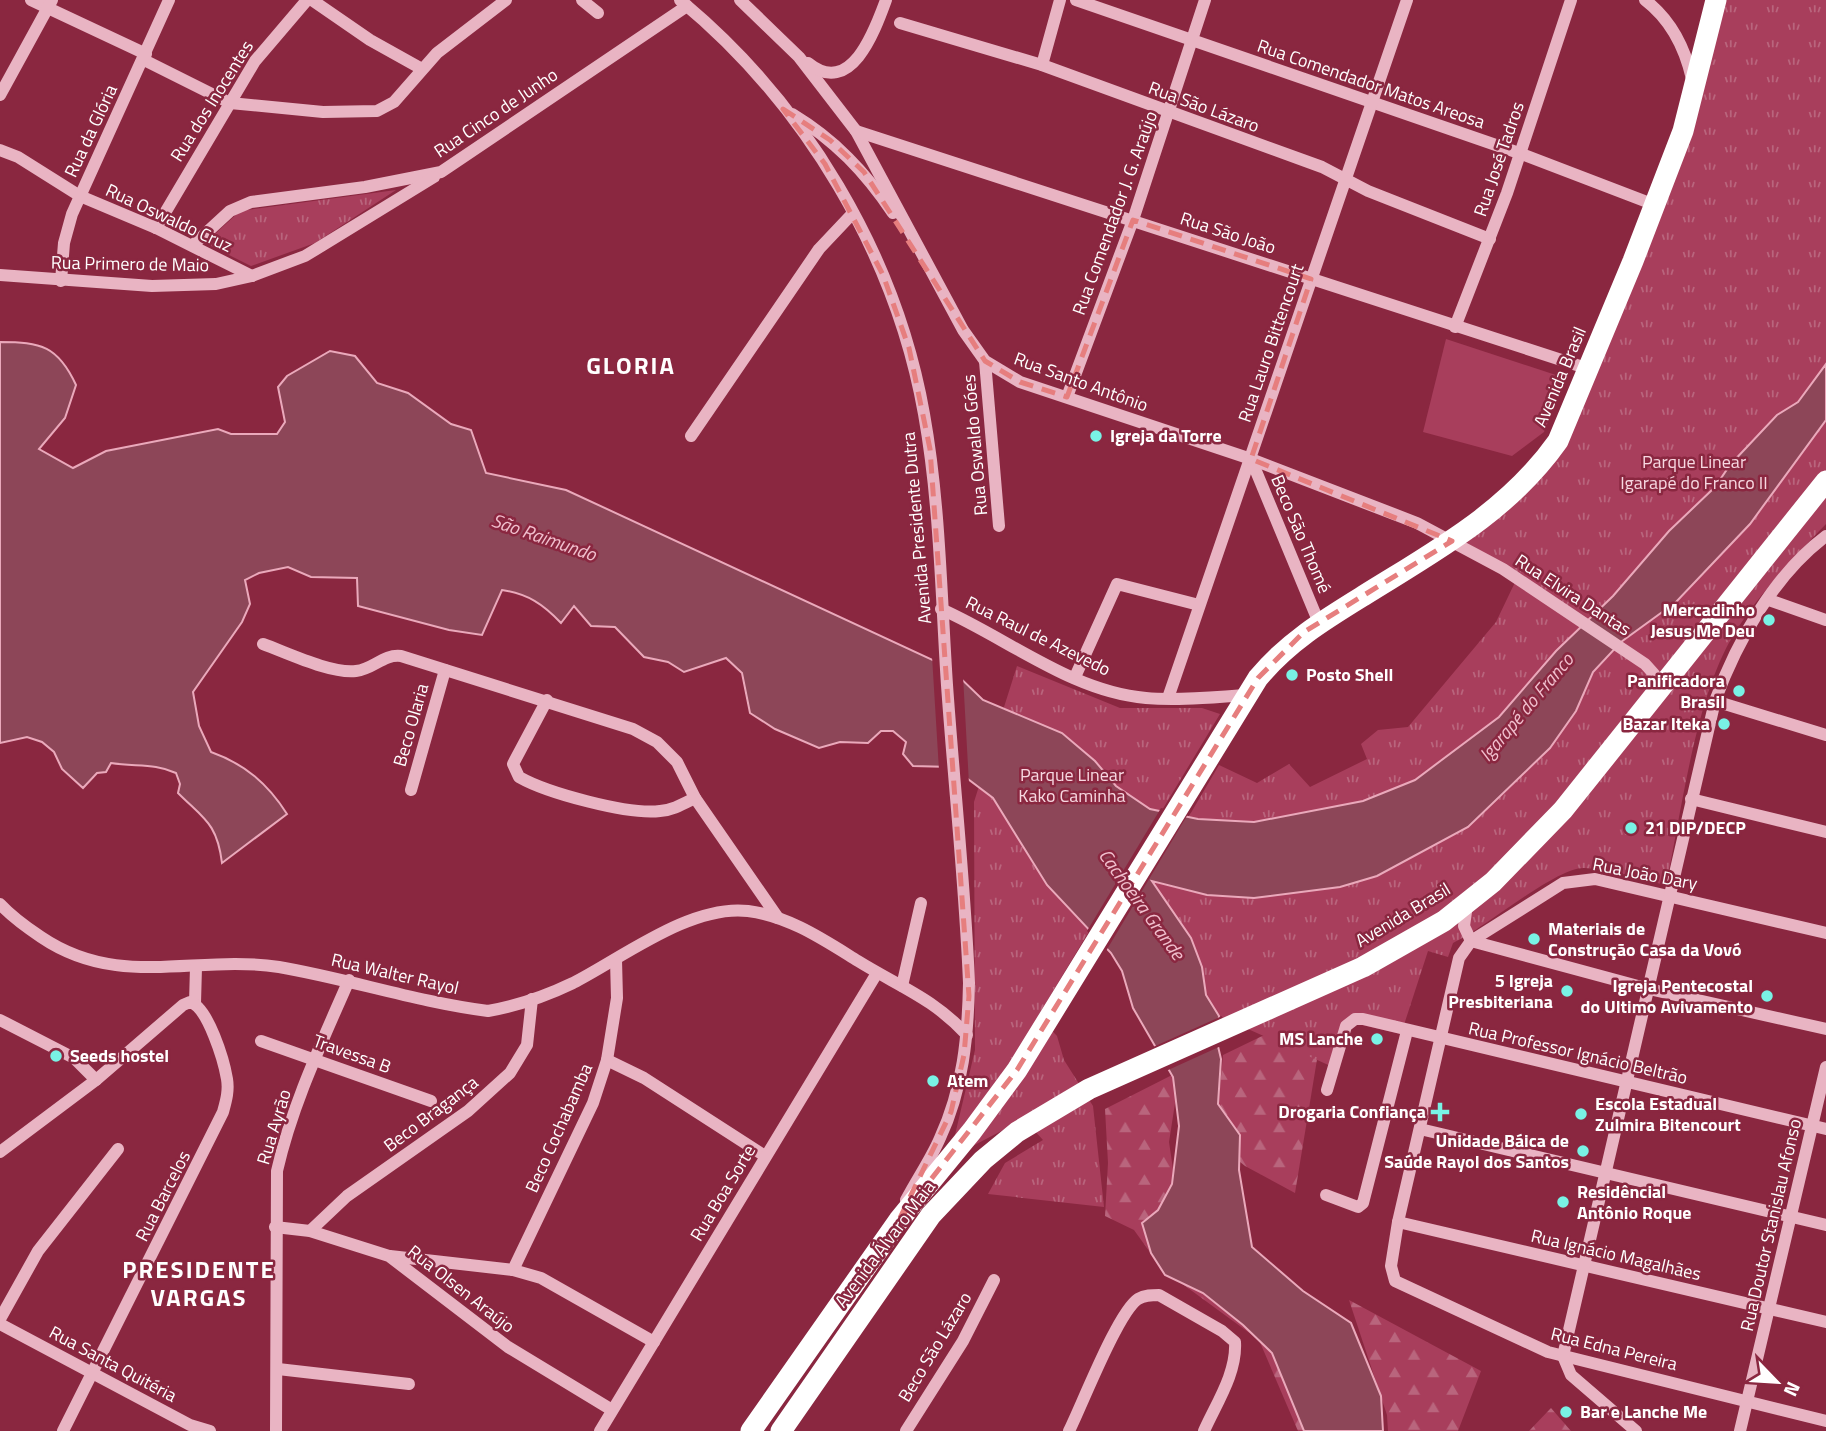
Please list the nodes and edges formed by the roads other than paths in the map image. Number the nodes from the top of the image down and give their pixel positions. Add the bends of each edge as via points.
1 (31, 0) edge
2 (169, 0) edge
3 (310, 0) edge
4 (506, 0) edge
5 (582, 0) edge
6 (740, 0) edge
7 (886, 0) edge
8 (1059, 0) edge
9 (1076, 0) edge
10 (1205, 0) edge
11 (1407, 0) edge
12 (1571, 0) edge
13 (1645, 0) edge
14 (1716, 0) edge
15 (684, 3) edge
16 (50, 4) edge
17 (598, 12) dead end
18 (900, 23) dead end
19 (1192, 41) junction
20 (145, 57) junction
21 (799, 57) junction
22 (1042, 65) junction
23 (422, 69) junction
24 (1695, 91) junction
25 (0, 95) edge
26 (230, 103) junction
27 (1371, 104) junction
28 (783, 109) junction
29 (1169, 113) junction
30 (856, 131) junction
31 (0, 150) edge
32 (1519, 153) junction
33 (441, 172) junction
34 (1345, 180) junction
35 (80, 197) junction
36 (1655, 205) junction
37 (853, 213) junction
38 (1133, 220) junction
39 (156, 228) junction
40 (1490, 239) junction
41 (193, 245) junction
42 (923, 257) junction
43 (0, 275) edge
44 (251, 276) junction
45 (1311, 279) junction
46 (61, 281) junction
47 (1455, 327) junction
48 (985, 361) junction
49 (1589, 369) junction
50 (1067, 397) junction
51 (691, 436) dead end
52 (1251, 459) junction
53 (1826, 481) edge
54 (999, 526) dead end
55 (1826, 536) edge
56 (1452, 541) junction
57 (1769, 600) junction
58 (1199, 605) junction
59 (941, 609) junction
60 (1826, 620) edge
61 (1319, 623) junction
62 (263, 644) dead end
63 (445, 670) junction
64 (1075, 677) junction
65 (1657, 693) junction
66 (1247, 695) junction
67 (1168, 698) junction
68 (547, 700) junction
69 (1715, 701) junction
70 (1826, 735) edge
71 (1211, 755) joint
72 (411, 790) dead end
73 (695, 798) junction
74 (1691, 799) junction
75 (1826, 832) edge
76 (1669, 896) junction
77 (921, 902) dead end
78 (3, 910) edge
79 (778, 918) junction
80 (1454, 924) junction
81 (1826, 933) edge
82 (1471, 941) junction
83 (616, 960) junction
84 (196, 967) junction
85 (877, 973) junction
86 (349, 980) junction
87 (902, 986) junction
88 (1649, 989) junction
89 (532, 999) junction
90 (197, 1005) junction
91 (938, 1006) junction
92 (968, 1007) junction
93 (0, 1020) edge
94 (1826, 1029) edge
95 (1407, 1031) junction
96 (967, 1035) junction
97 (1440, 1040) junction
98 (261, 1041) dead end
99 (315, 1058) junction
100 (607, 1060) junction
101 (1826, 1067) edge
102 (96, 1080) junction
103 (1627, 1082) junction
104 (1089, 1089) joint
105 (1327, 1090) dead end
106 (431, 1101) dead end
107 (946, 1125) joint
108 (1811, 1125) junction
109 (1420, 1129) junction
110 (1826, 1129) edge
111 (118, 1149) dead end
112 (0, 1152) edge
113 (765, 1156) junction
114 (1605, 1174) junction
115 (1326, 1195) dead end
116 (1790, 1217) junction
117 (899, 1220) junction
118 (1398, 1222) junction
119 (1826, 1225) edge
120 (275, 1227) junction
121 (310, 1231) junction
122 (389, 1256) junction
123 (1585, 1266) junction
124 (513, 1270) junction
125 (994, 1280) dead end
126 (1770, 1309) junction
127 (0, 1322) edge
128 (1826, 1322) edge
129 (654, 1342) junction
130 (1563, 1356) junction
131 (278, 1369) junction
132 (92, 1373) junction
133 (409, 1384) dead end
134 (1747, 1400) junction
135 (612, 1410) junction
136 (1826, 1421) edge
137 (189, 1428) edge
138 (64, 1431) edge
139 (210, 1431) edge
140 (276, 1431) edge
141 (600, 1431) edge
142 (751, 1431) edge
143 (780, 1431) edge
144 (906, 1431) edge
145 (1069, 1431) edge
146 (1203, 1431) edge
147 (1636, 1431) edge
148 (1740, 1431) edge

1 - 16 street
2 - 20 street, Rua da Glória
3 - 23 street
3 - 26 street, Rua dos Inocentes via 256,61
4 - 23 street via 453,39
5 - 17 street
6 - 21 street
7 - 21 street via 867,46 846,69 822,71
8 - 22 street
9 - 19 street, Rua Comendador Matos Areosa
10 - 19 street, Rua Comendador J. G. Araújo
11 - 27 street, Rua Lauro Bittencourt
12 - 32 street, Rua José Tadros
13 - 24 street via 1676,35
14 - 24 highway, Avenida Brasil
15 - 28 street, Avenida Presidente Dutra via 746,62
15 - 33 street, Rua Cinco de Junho
16 - 20 street
16 - 25 street
18 - 22 street, Rua São Lázaro
19 - 27 street, Rua Comendador Matos Areosa
19 - 29 street, Rua Comendador J. G. Araújo
20 - 26 street
20 - 35 street, Rua da Glória
21 - 30 street
22 - 29 street, Rua São Lázaro
23 - 26 street via 394,102 377,111 323,112
24 - 36 highway, Avenida Brasil
26 - 39 street, Rua dos Inocentes
27 - 32 street, Rua Comendador Matos Areosa
27 - 34 street, Rua Lauro Bittencourt
28 - 37 street, Avenida Presidente Dutra via 825,164
28 - 42 street via 830,140 864,172
29 - 34 street, Rua São Lázaro via 1322,167
29 - 38 street, Rua Comendador J. G. Araújo
30 - 38 street, Rua São João
30 - 42 street, Rua Santo Antônio
31 - 35 street, Rua Oswaldo Cruz
32 - 36 street, Rua Comendador Matos Areosa
32 - 40 street, Rua José Tadros
33 - 41 street, Rua Cinco de Junho via 251,202 230,211
33 - 44 street, Rua Primero de Maio via 305,256
34 - 40 street, Rua São Lázaro
34 - 45 street, Rua Lauro Bittencourt
35 - 39 street, Rua Oswaldo Cruz
35 - 46 street, Rua da Glória via 64,243
36 - 49 highway, Avenida Brasil
37 - 51 street via 819,249
37 - 59 street, Avenida Presidente Dutra via 897,311 924,413 936,509
38 - 45 street, Rua São João
38 - 50 street, Rua Comendador J. G. Araújo
39 - 41 street, Rua Oswaldo Cruz
40 - 47 street, Rua José Tadros
41 - 44 street, Rua Oswaldo Cruz
42 - 48 street, Rua Santo Antônio
43 - 46 street, Rua Primero de Maio
44 - 46 street, Rua Primero de Maio via 186,286
45 - 47 street, Rua São João
45 - 52 street, Rua Lauro Bittencourt
47 - 49 street, Rua São João
48 - 50 street, Rua Santo Antônio via 1020,382
48 - 54 street, Rua Oswaldo Góes
49 - 56 highway, Avenida Brasil via 1567,422 1541,465 1499,507
50 - 52 street, Rua Santo Antônio
52 - 56 street, Rua Santo Antônio via 1393,513
52 - 58 street, Rua Lauro Bittencourt
52 - 61 street, Beco São Thomé
53 - 65 highway, Avenida Brasil
55 - 57 street
56 - 61 highway, Avenida Brasil
56 - 65 street, Rua Elvira Dantas via 1635,657 1654,674
57 - 60 street
57 - 69 street via 1742,638
58 - 64 street via 1117,583
58 - 67 street, Rua Lauro Bittencourt
59 - 64 street, Rua Raul de Azevedo
59 - 92 street, Avenida Presidente Dutra via 966,915
61 - 66 highway, Avenida Brasil via 1277,656
62 - 63 street via 347,671 367,669 391,655
63 - 68 street
63 - 72 street, Beco Olaria
64 - 67 street, Rua Raul de Azevedo via 1131,695
65 - 80 highway, Avenida Brasil via 1541,835 1473,899
66 - 67 street, Rua Raul de Azevedo
66 - 71 highway, Avenida Brasil
68 - 73 street via 624,725 657,742 677,762
68 - 73 street via 513,764 519,777 598,803 643,812 672,809
69 - 70 street
69 - 74 street
71 - 117 highway, Avenida Álvaro Maia via 996,1100
73 - 79 street
74 - 75 street
74 - 76 street
76 - 81 street, Rua João Dary
76 - 82 street, Rua João Dary via 1577,879 1547,891
76 - 88 street
77 - 87 street
78 - 84 street, Rua Walter Rayol via 53,945 97,964 135,969
79 - 83 street, Rua Walter Rayol via 744,910 711,915 679,924
79 - 85 street, Rua Walter Rayol
80 - 82 street
80 - 104 highway, Avenida Brasil
82 - 88 street
82 - 97 street via 1459,958
83 - 89 street, Rua Walter Rayol
83 - 100 street, Beco Cochabamba via 617,994
84 - 86 street, Rua Walter Rayol via 276,967
84 - 90 street
85 - 87 street, Rua Walter Rayol
85 - 113 street, Rua Boa Sorte
86 - 89 street, Rua Walter Rayol via 488,1011
86 - 99 street, Rua Ayrão
87 - 91 street, Rua Walter Rayol
88 - 94 street
88 - 103 street
89 - 121 street, Beco Bragança via 527,1045 510,1073 468,1111 347,1196
90 - 102 street via 190,1002 173,1012
90 - 132 street, Rua Barcelos via 216,1042 227,1080 223,1112
91 - 92 street
91 - 96 street, Rua Walter Rayol
92 - 96 street, Avenida Presidente Dutra
93 - 102 street via 64,1052
95 - 97 street, Rua Professor Ignácio Beltrão
95 - 105 street, Rua Professor Ignácio Beltrão via 1355,1018 1346,1026
95 - 115 street via 1363,1203 1358,1207
96 - 107 street, Avenida Presidente Dutra
97 - 103 street, Rua Professor Ignácio Beltrão
97 - 109 street
98 - 99 street, Travessa B
99 - 106 street, Travessa B
99 - 120 street, Rua Ayrão via 282,1149
100 - 113 street via 644,1078
100 - 124 street, Beco Cochabamba via 593,1103
101 - 108 street, Rua Doutor Stanislau Afonso
102 - 112 street
103 - 108 street, Rua Professor Ignácio Beltrão
103 - 114 street
104 - 143 highway, Avenida Álvaro Maia via 1017,1132 953,1191 908,1244
107 - 117 street, Avenida Álvaro Maia
108 - 110 street, Rua Professor Ignácio Beltrão
108 - 116 street, Rua Doutor Stanislau Afonso
109 - 114 street
109 - 118 street
111 - 127 street via 38,1251
113 - 129 street, Rua Boa Sorte
114 - 116 street
114 - 123 street
116 - 119 street
116 - 126 street, Rua Doutor Stanislau Afonso
117 - 142 highway, Avenida Álvaro Maia
118 - 123 street, Rua Ignácio Magalhães
118 - 130 street, Rua Edna Pereira via 1391,1275 1402,1286
120 - 121 street, Rua Olsen Araújo
120 - 131 street, Rua Ayrão
121 - 122 street, Rua Olsen Araújo
122 - 124 street
122 - 135 street, Rua Olsen Araújo via 508,1347
123 - 126 street, Rua Ignácio Magalhães
123 - 130 street
124 - 129 street via 558,1285
125 - 144 street, Beco São Lázaro via 963,1341
126 - 128 street, Rua Ignácio Magalhães
126 - 134 street, Rua Doutor Stanislau Afonso
127 - 132 street, Rua Santa Quitéria
129 - 135 street, Rua Boa Sorte
130 - 134 street, Rua Edna Pereira
130 - 147 street via 1571,1375
131 - 133 street
131 - 140 street, Rua Ayrão
132 - 137 street, Rua Santa Quitéria
132 - 138 street, Rua Barcelos
134 - 136 street, Rua Edna Pereira
134 - 148 street, Rua Doutor Stanislau Afonso
135 - 141 street, Rua Boa Sorte
137 - 139 street, Rua Santa Quitéria
145 - 146 street via 1123,1318 1136,1300 1159,1295 1235,1342 1230,1374

